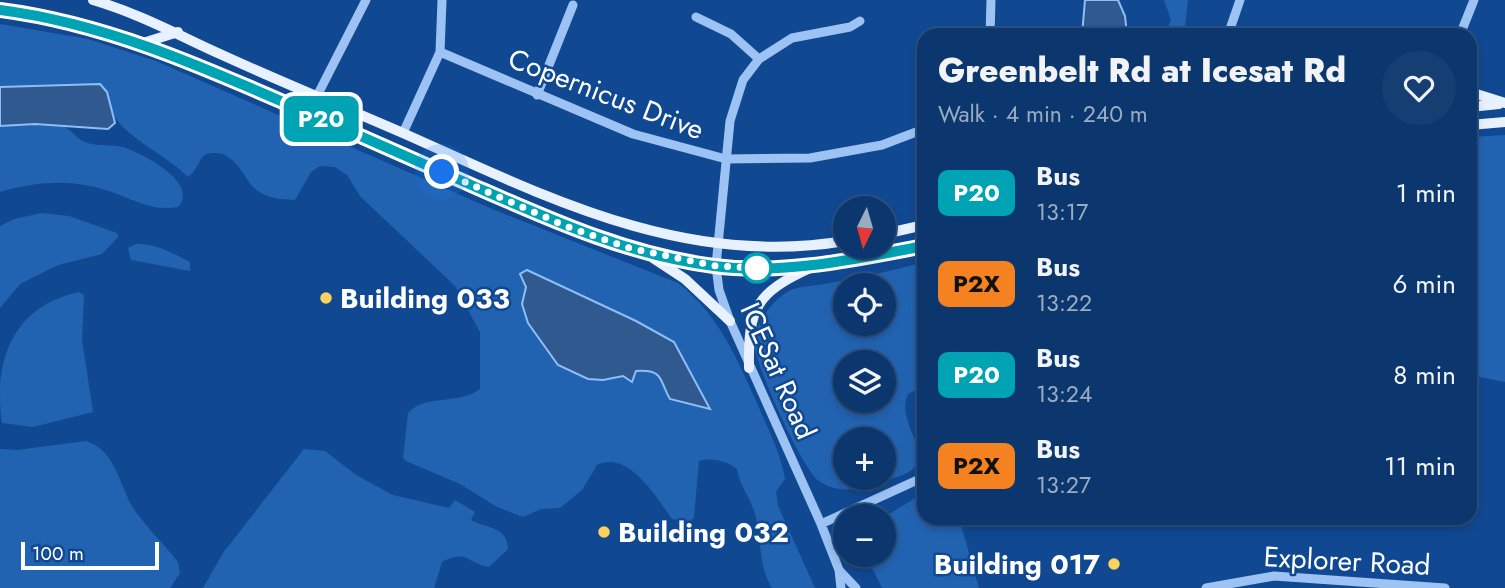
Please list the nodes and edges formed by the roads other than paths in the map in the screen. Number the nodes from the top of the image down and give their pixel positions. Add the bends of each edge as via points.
1 (93, 0) edge
2 (366, 0) edge
3 (991, 0) edge
4 (1240, 0) edge
5 (1474, 0) edge
6 (442, 1) edge
7 (573, 5) dead end
8 (0, 10) edge
9 (0, 16) edge
10 (696, 17) dead end
11 (860, 21) dead end
12 (92, 28) junction
13 (990, 28) edge
14 (1230, 28) edge
15 (1463, 28) edge
16 (178, 32) junction
17 (140, 43) junction
18 (440, 52) junction
19 (759, 59) junction
20 (1477, 94) edge
21 (537, 95) junction
22 (317, 96) junction
23 (1505, 103) edge
24 (1477, 106) edge
25 (1505, 122) edge
26 (1477, 124) edge
27 (917, 132) edge
28 (403, 133) junction
29 (726, 159) junction
30 (917, 227) edge
31 (896, 231) edge
32 (833, 242) edge
33 (718, 244) junction
34 (917, 247) edge
35 (645, 253) junction
36 (817, 265) junction
37 (716, 266) junction
38 (730, 321) junction
39 (750, 368) junction
40 (917, 480) edge
41 (821, 524) junction
42 (839, 570) junction
43 (841, 588) edge
44 (856, 588) edge
45 (1206, 588) edge
46 (1445, 588) edge

1 - 16 main road
2 - 22 street
3 - 13 street
4 - 14 street
5 - 15 street
6 - 18 street
7 - 21 street
8 - 12 main road via 52,16
9 - 12 main road
10 - 19 street via 731,34
11 - 19 street via 792,38
12 - 17 main road
16 - 17 main road
16 - 22 main road
17 - 35 main road via 550,219
18 - 21 street, Copernicus Drive
18 - 28 street
19 - 29 street, ICESat Road via 736,96
20 - 23 main road
21 - 29 street, Copernicus Drive via 633,134
22 - 28 main road
23 - 24 main road
25 - 26 main road
27 - 29 street, Copernicus Drive via 882,145 810,158
28 - 33 main road via 607,220
29 - 33 street, ICESat Road
30 - 31 main road
32 - 33 main road via 789,248
33 - 37 street, ICESat Road
34 - 36 main road
35 - 37 main road
35 - 38 main road via 685,279
36 - 37 main road
36 - 39 main road via 777,283 755,308 749,335
37 - 38 street, ICESat Road
38 - 39 street, ICESat Road
39 - 41 street, ICESat Road
40 - 41 street
41 - 42 street, ICESat Road
42 - 43 street, ICESat Road
42 - 44 street, ICESat Road
45 - 46 street, Explorer Road via 1275,576

